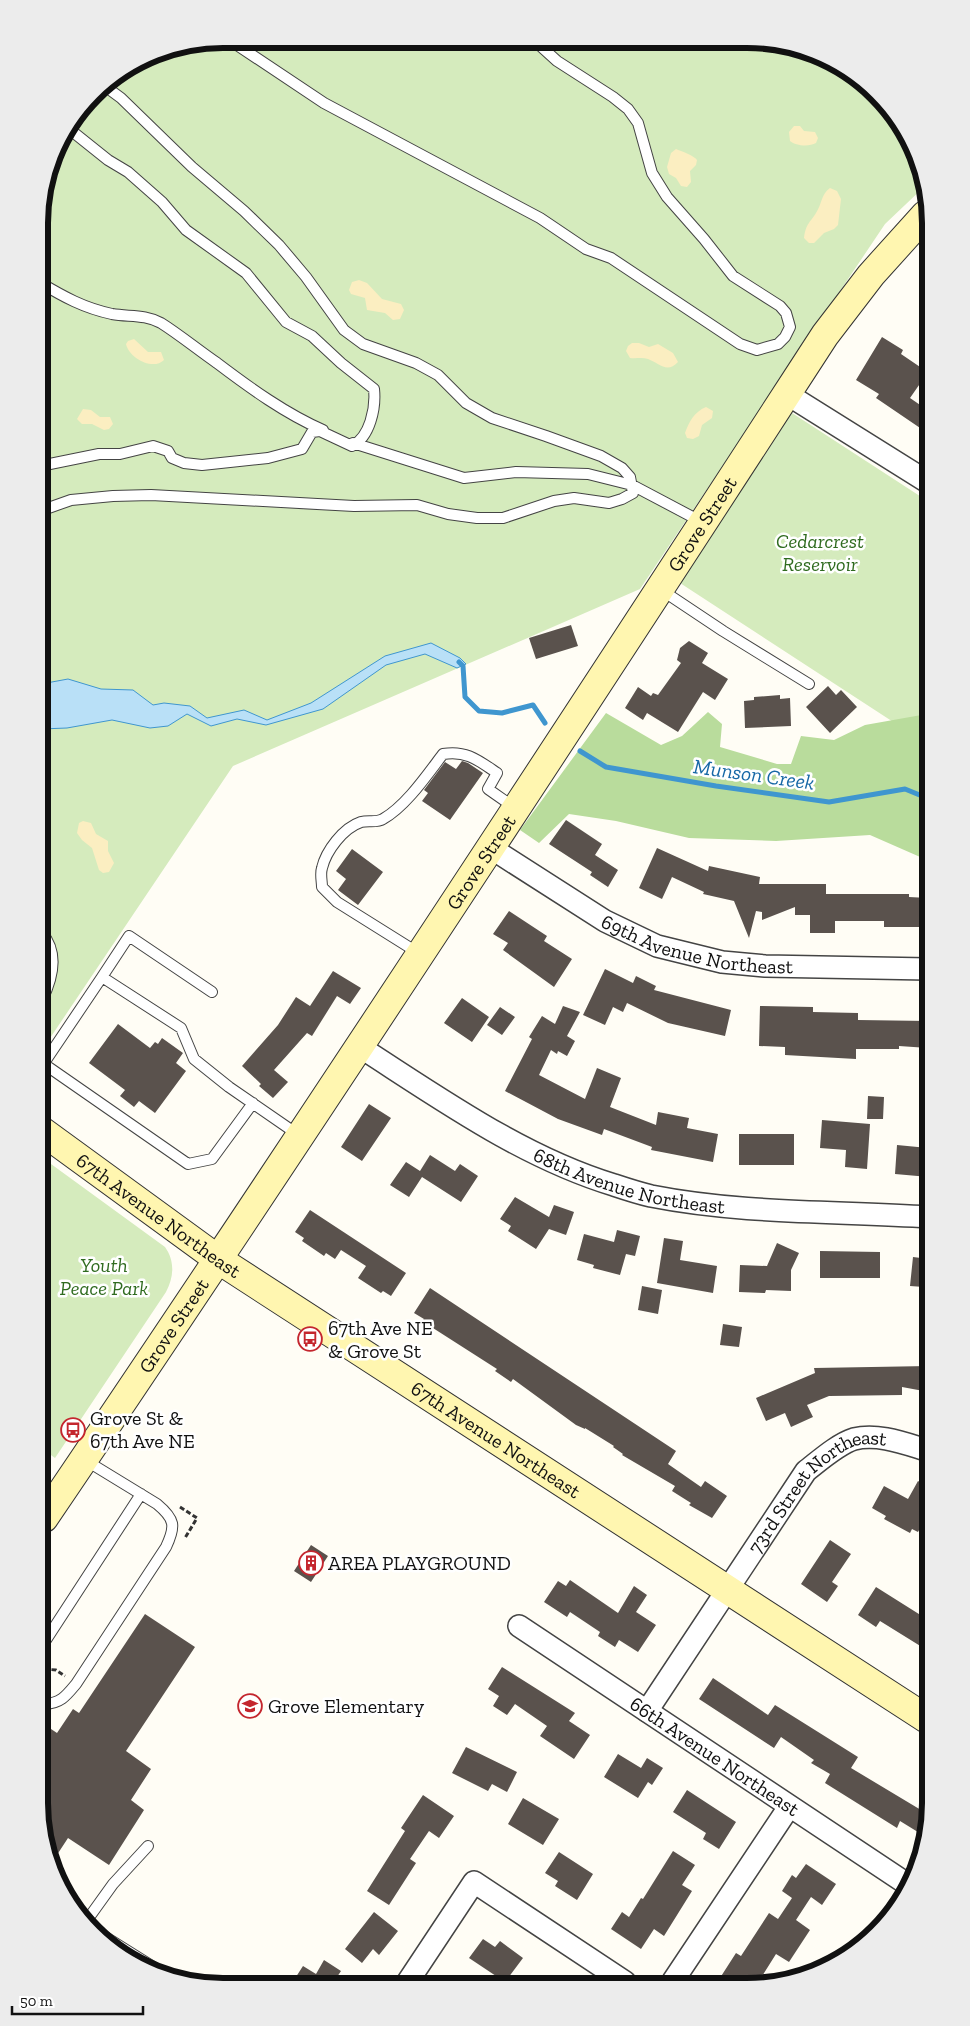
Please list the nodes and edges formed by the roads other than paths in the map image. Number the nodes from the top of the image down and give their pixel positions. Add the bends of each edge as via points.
1 (242, 48) edge
2 (543, 48) edge
3 (109, 89) edge
4 (73, 132) edge
5 (922, 219) edge
6 (48, 287) edge
7 (787, 394) junction
8 (356, 444) junction
9 (48, 464) edge
10 (922, 478) edge
11 (632, 485) junction
12 (48, 508) edge
13 (703, 522) junction
14 (660, 589) junction
15 (809, 684) dead end
16 (516, 808) junction
17 (491, 848) junction
18 (48, 941) edge
19 (420, 955) junction
20 (922, 969) edge
21 (102, 977) junction
22 (48, 987) edge
23 (212, 992) dead end
24 (360, 1047) junction
25 (48, 1058) edge
26 (48, 1068) edge
27 (253, 1104) junction
28 (48, 1135) edge
29 (301, 1137) junction
30 (922, 1217) edge
31 (219, 1260) junction
32 (922, 1449) edge
33 (84, 1459) junction
34 (141, 1494) junction
35 (48, 1512) edge
36 (727, 1588) junction
37 (519, 1626) dead end
38 (48, 1637) edge
39 (48, 1704) edge
40 (647, 1710) junction
41 (922, 1716) edge
42 (789, 1807) junction
43 (148, 1846) dead end
44 (904, 1882) edge
45 (91, 1918) edge
46 (410, 1978) edge
47 (619, 1978) edge
48 (676, 1978) edge

1 - 2 lane via 324,103 540,218 586,249 611,258 740,344 757,350 778,344 790,327 786,313 733,276 667,197 652,173 638,124 628,109
3 - 11 lane via 279,245 344,330 362,344 416,363 448,384 466,403 492,418 601,456 622,468
4 - 8 lane via 128,172 162,202 186,230 246,273 286,322 312,336 374,389 375,401 365,435
5 - 7 street, Grove Street via 871,275 825,335
6 - 8 lane via 95,310 140,315 159,322 305,422
7 - 10 street
7 - 13 street, Grove Street
8 - 9 lane via 352,446 320,431 312,432 302,449 268,458 202,465 184,463 172,458 168,451 154,446
8 - 11 lane via 464,478 516,472 588,474
11 - 12 lane via 633,493 609,503 574,498 554,501 503,518 448,514 417,505 354,506 150,495 72,500
11 - 13 lane
13 - 14 street, Grove Street
14 - 15 lane
14 - 16 street, Grove Street
16 - 17 street, Grove Street
16 - 19 lane via 488,789 496,772 472,756 455,752 443,754 397,808 382,820 361,822 347,830 328,852 322,869 322,887 337,902
17 - 19 street, Grove Street
17 - 20 street, 69th Avenue Northeast via 605,921 657,946 722,962 765,966
18 - 22 lane via 54,960
19 - 24 street, Grove Street
21 - 23 lane via 129,936
21 - 25 lane
21 - 27 lane via 182,1028 194,1059
24 - 29 street, Grove Street
24 - 30 street, 68th Avenue Northeast via 459,1111 540,1156 640,1193 728,1208
26 - 27 lane via 188,1164 212,1159
27 - 29 lane
28 - 31 street, 67th Avenue Northeast
29 - 31 street, Grove Street
31 - 33 street, Grove Street
31 - 36 street, 67th Avenue Northeast
32 - 36 street, 73rd Street Northeast via 886,1438 854,1440 829,1453 806,1471
33 - 34 lane
33 - 35 street, Grove Street
34 - 38 lane
34 - 39 lane via 166,1511 172,1519 173,1533 76,1684 66,1697
36 - 40 street, 73rd Street Northeast
36 - 41 street, 67th Avenue Northeast
37 - 40 street, 66th Avenue Northeast
40 - 42 street, 66th Avenue Northeast
42 - 44 street, 66th Avenue Northeast
42 - 48 street
43 - 45 lane via 113,1884
46 - 47 street via 474,1882

